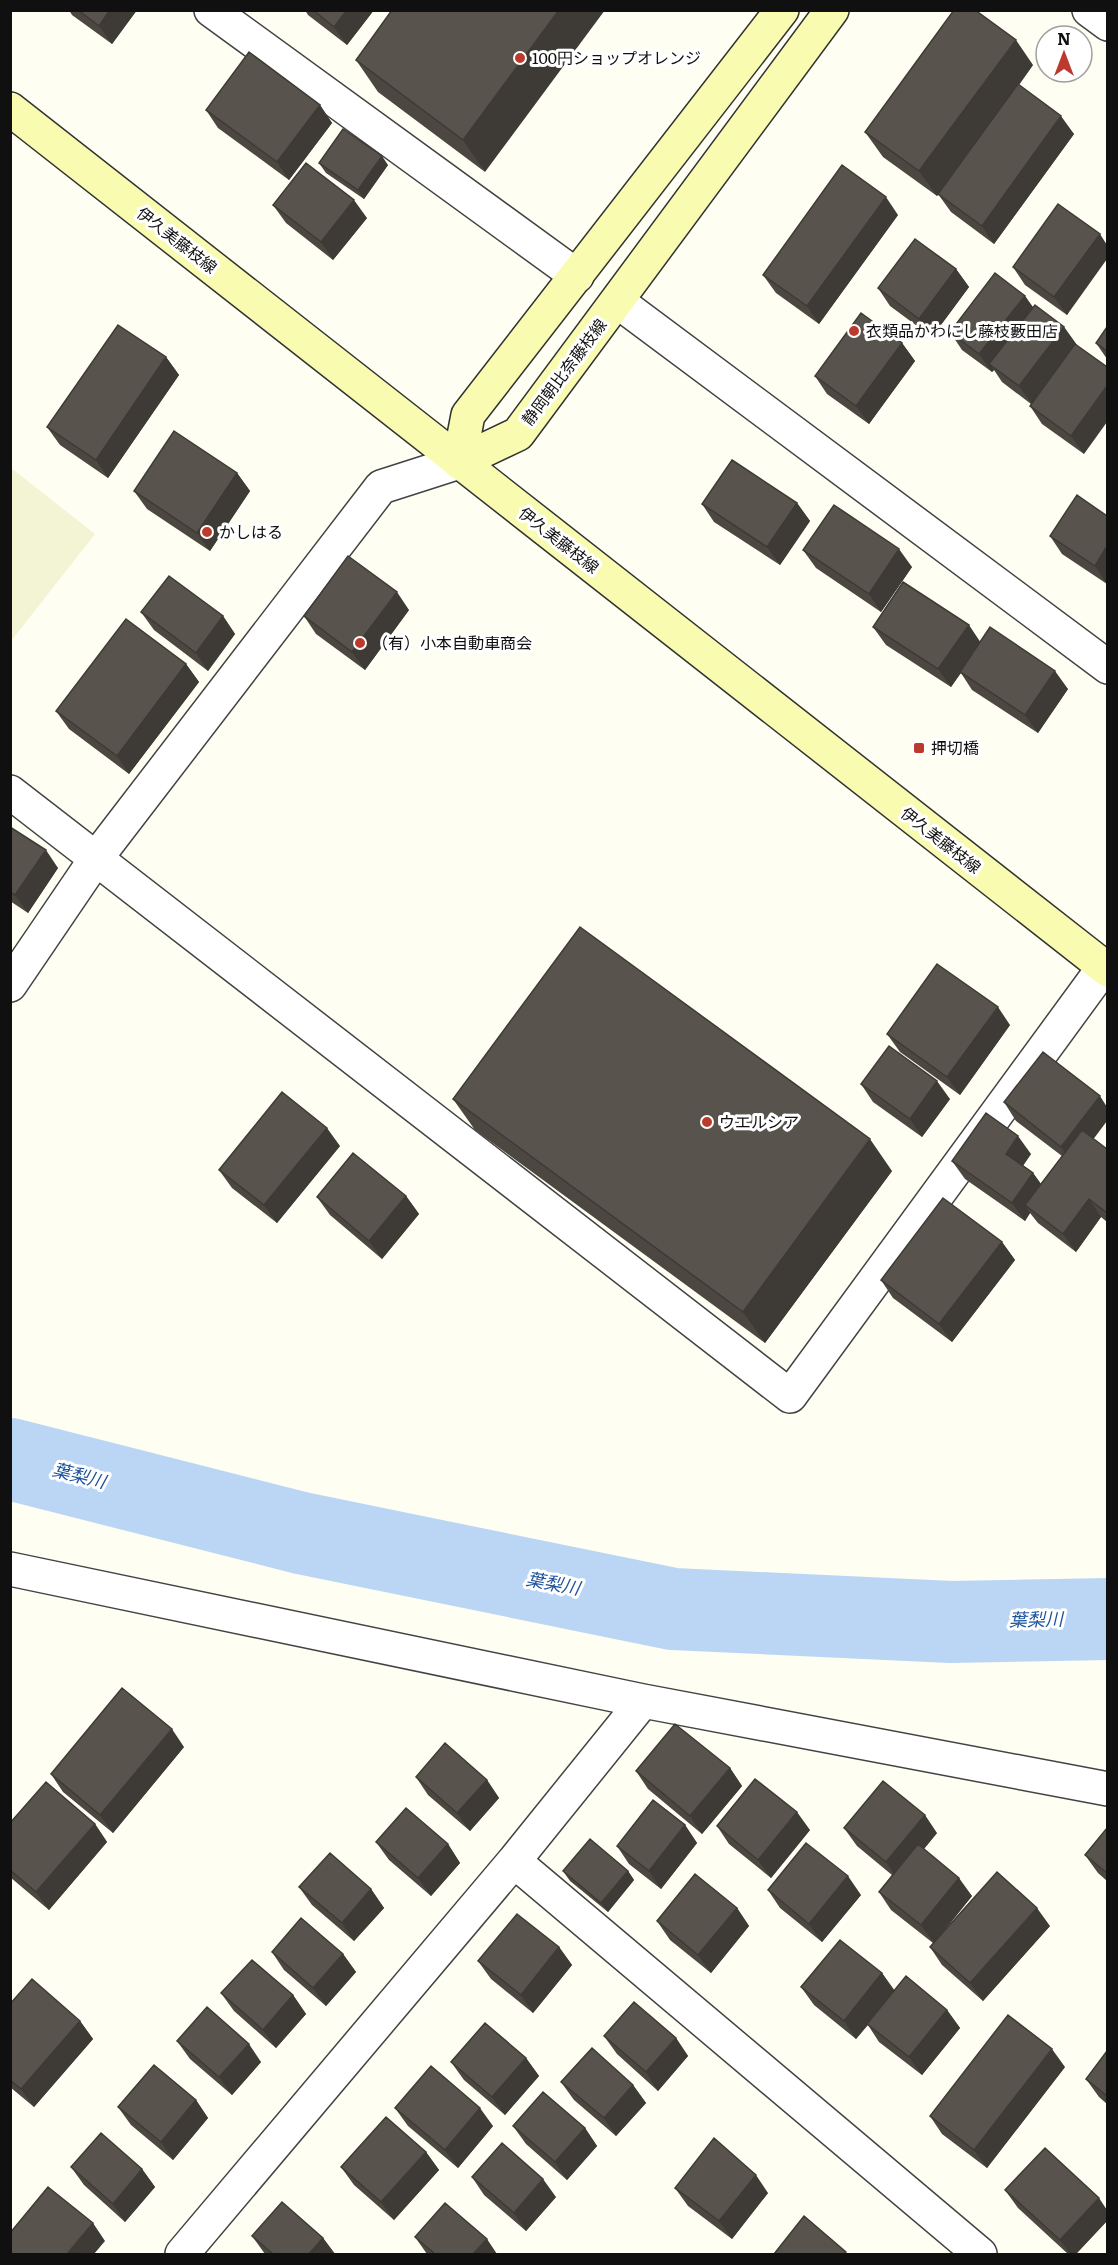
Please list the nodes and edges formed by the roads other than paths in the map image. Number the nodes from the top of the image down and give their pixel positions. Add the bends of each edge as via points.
1 (212, 10) edge
2 (782, 10) edge
3 (832, 10) edge
4 (1089, 10) edge
5 (1107, 24) edge
6 (10, 109) edge
7 (577, 276) junction
8 (617, 301) junction
9 (459, 462) junction
10 (1107, 668) edge
11 (10, 792) edge
12 (96, 857) junction
13 (1106, 969) edge
14 (10, 985) edge
15 (10, 1569) edge
16 (643, 1701) junction
17 (1107, 1789) edge
18 (514, 1861) junction
19 (182, 2254) edge
20 (980, 2254) edge

1 - 7 street
2 - 7 main road
3 - 8 main road, 静岡朝比奈藤枝線
4 - 5 street
6 - 9 main road, 伊久美藤枝線
7 - 9 main road via 468,415
8 - 9 main road, 静岡朝比奈藤枝線 via 518,434
8 - 10 street
9 - 12 street via 381,487
9 - 13 main road, 伊久美藤枝線
11 - 12 street
12 - 13 street via 790,1396
12 - 14 street
15 - 16 street
16 - 17 street
16 - 18 street
18 - 19 street
18 - 20 street

